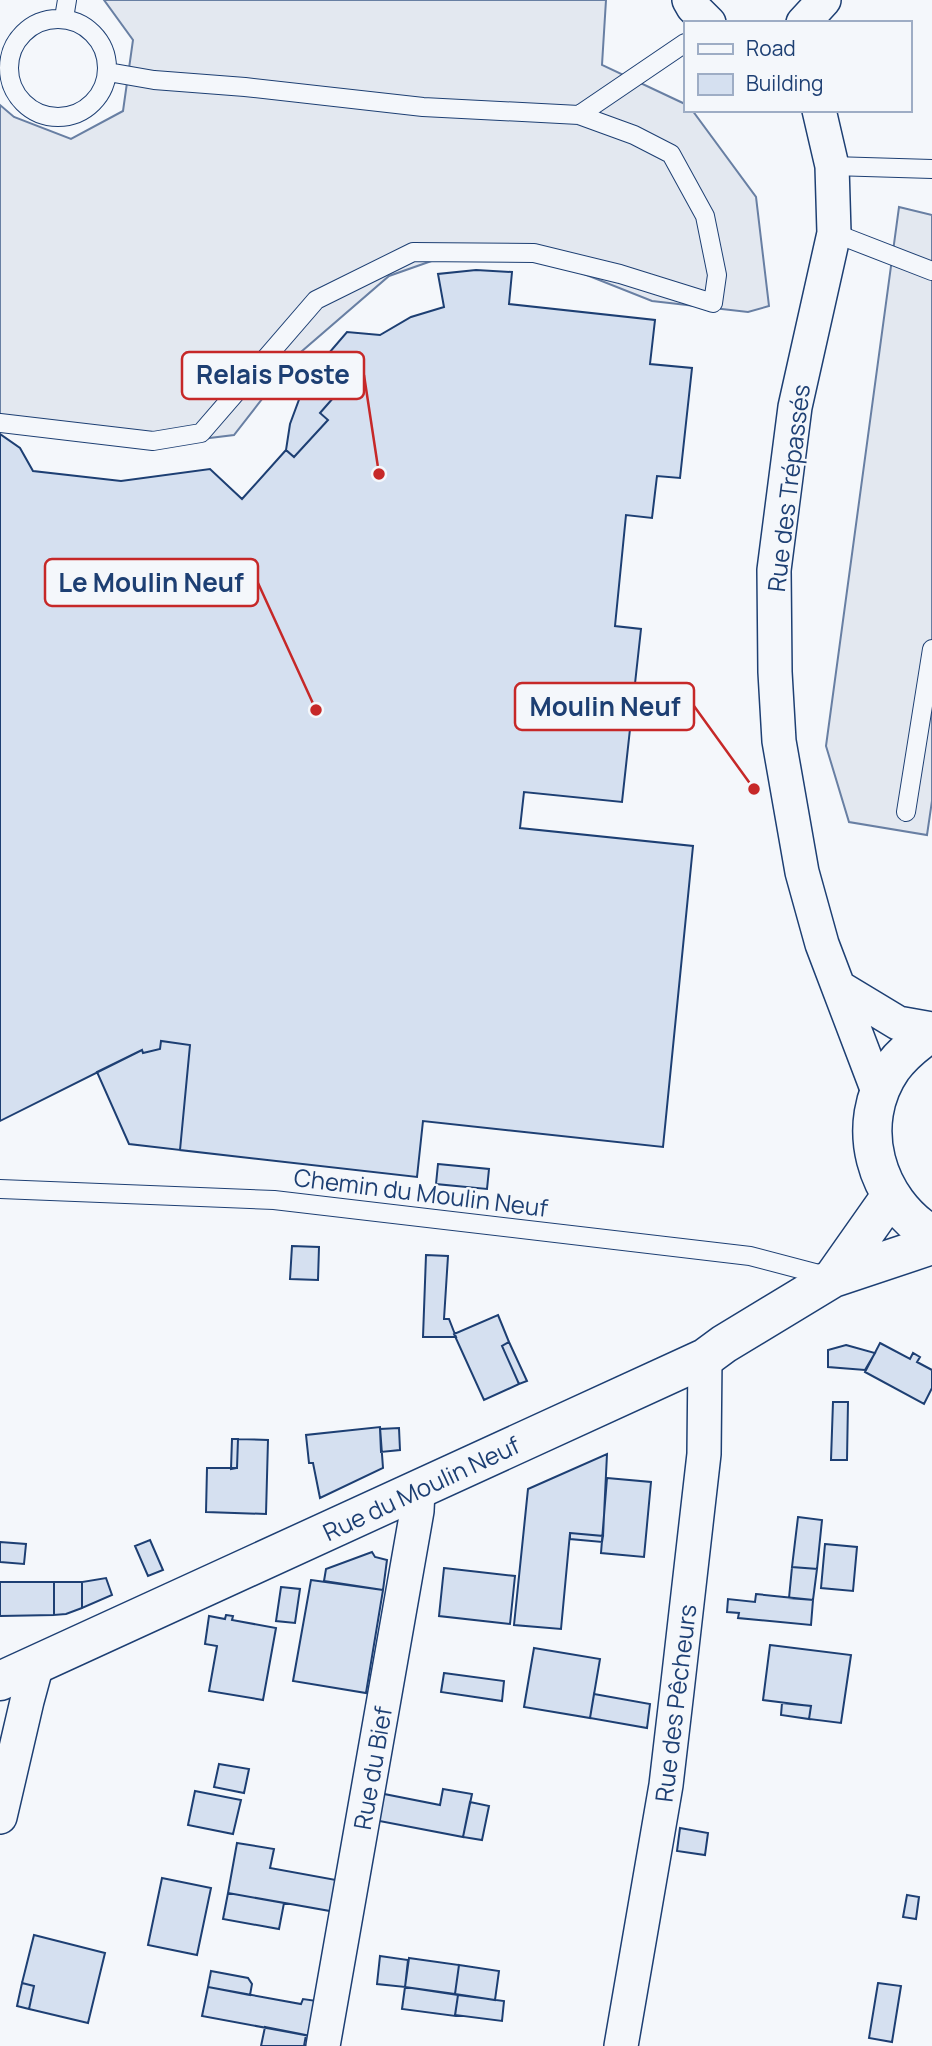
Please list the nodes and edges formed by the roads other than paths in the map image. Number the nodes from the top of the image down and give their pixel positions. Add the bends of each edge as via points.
1 (67, 0) edge
2 (689, 0) edge
3 (824, 0) edge
4 (64, 18) junction
5 (707, 21) edge
6 (805, 21) edge
7 (19, 37) junction
8 (0, 38) edge
9 (684, 44) edge
10 (4, 65) edge
11 (108, 72) junction
12 (819, 112) edge
13 (579, 115) junction
14 (832, 166) junction
15 (932, 169) edge
16 (834, 233) junction
17 (932, 271) edge
18 (0, 422) edge
19 (932, 649) edge
20 (906, 812) dead end
21 (840, 988) junction
22 (932, 1030) edge
23 (878, 1094) junction
24 (0, 1189) edge
25 (890, 1197) junction
26 (932, 1235) edge
27 (932, 1245) edge
28 (833, 1278) junction
29 (705, 1358) junction
30 (418, 1490) junction
31 (37, 1664) junction
32 (0, 1681) edge
33 (0, 1817) edge
34 (323, 2046) edge
35 (621, 2046) edge

1 - 4 lane
2 - 5 street
3 - 6 street
4 - 7 lane via 47,19
4 - 11 lane via 79,22 97,37 107,57
7 - 8 lane
7 - 10 lane
9 - 13 lane
10 - 11 lane via 20,99 48,116 81,112 104,88
11 - 13 lane via 386,103
12 - 14 street, Rue des Trépassés
13 - 18 lane via 671,154 705,216 716,275 713,303 534,253 413,251 316,300 201,433 153,440
14 - 15 lane
14 - 16 street, Rue des Trépassés
16 - 17 lane
16 - 21 street, Rue des Trépassés via 794,407 774,570 779,741 802,872
19 - 20 lane
21 - 22 street via 898,1023
21 - 23 street, Rue des Trépassés
22 - 23 street via 892,1068
23 - 25 street via 872,1129 876,1165
24 - 28 lane, Chemin du Moulin Neuf via 274,1200 750,1256
25 - 26 street via 914,1224
25 - 28 street, Rue du Moulin Neuf
27 - 28 street, Rue du Moulin Neuf
28 - 29 street, Rue du Moulin Neuf
29 - 30 street, Rue du Moulin Neuf
29 - 35 street, Rue des Pêcheurs via 704,1454 676,1704
30 - 31 street, Rue du Moulin Neuf
30 - 34 street, Rue du Bief
31 - 32 street, Rue du Moulin Neuf
31 - 33 street

